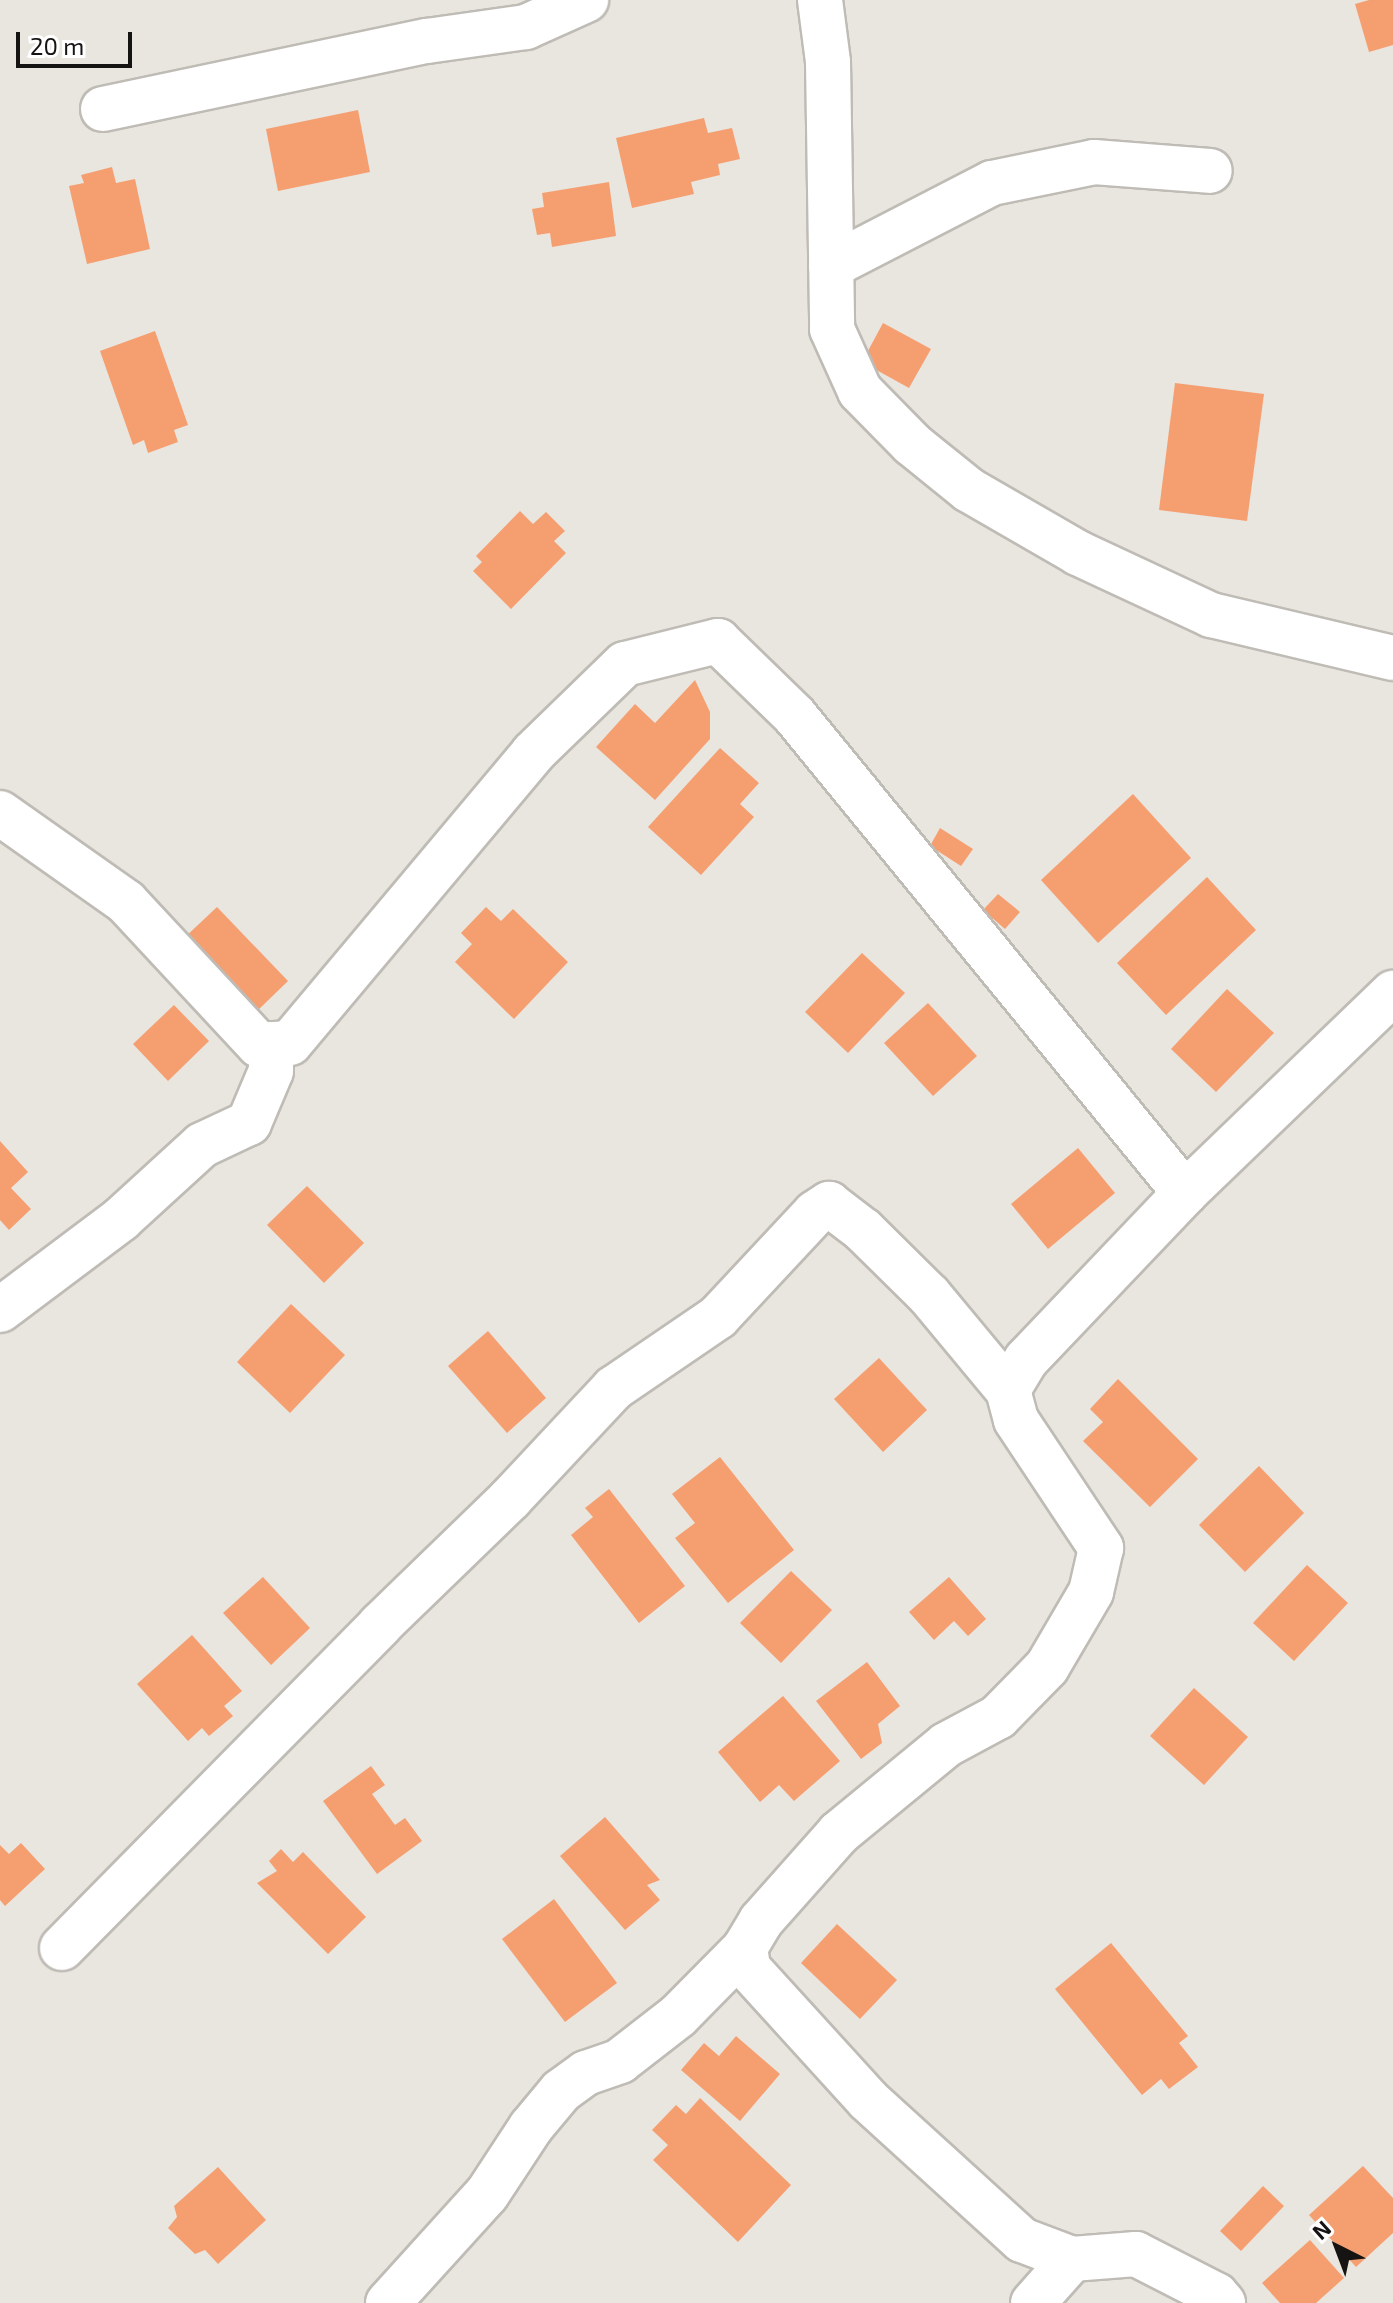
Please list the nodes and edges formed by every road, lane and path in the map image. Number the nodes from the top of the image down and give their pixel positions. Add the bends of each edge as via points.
1 (586, 0) edge
2 (820, 0) edge
3 (103, 109) dead end
4 (1210, 171) dead end
5 (831, 266) junction
6 (1393, 658) edge
7 (0, 813) edge
8 (1393, 993) edge
9 (271, 1044) junction
10 (1185, 1193) junction
11 (0, 1310) edge
12 (1008, 1390) junction
13 (62, 1948) dead end
14 (745, 1948) junction
15 (1072, 2259) junction
16 (388, 2303) edge
17 (1033, 2303) edge
18 (1223, 2303) edge

1 - 3 street via 526,27 427,41
2 - 5 street via 828,62
4 - 5 street via 1094,162 992,183
5 - 6 street via 832,329 860,391 912,444 969,490 1078,553 1211,615
7 - 9 street via 126,902 259,1045
8 - 10 street
9 - 10 street via 290,1043 533,753 625,664 718,641 795,716
9 - 11 street via 271,1071 249,1123 202,1145 121,1219
10 - 12 street via 1026,1360
12 - 13 street via 929,1295 829,1204 718,1317 614,1388
12 - 14 street via 1016,1420 1101,1548 1091,1592 1047,1667 998,1717 946,1745 839,1833 761,1921
14 - 15 street via 748,1968 868,2100 1022,2240
14 - 16 street via 678,2016 620,2061 586,2073 561,2091 487,2194
15 - 17 street
15 - 18 street via 1136,2254

